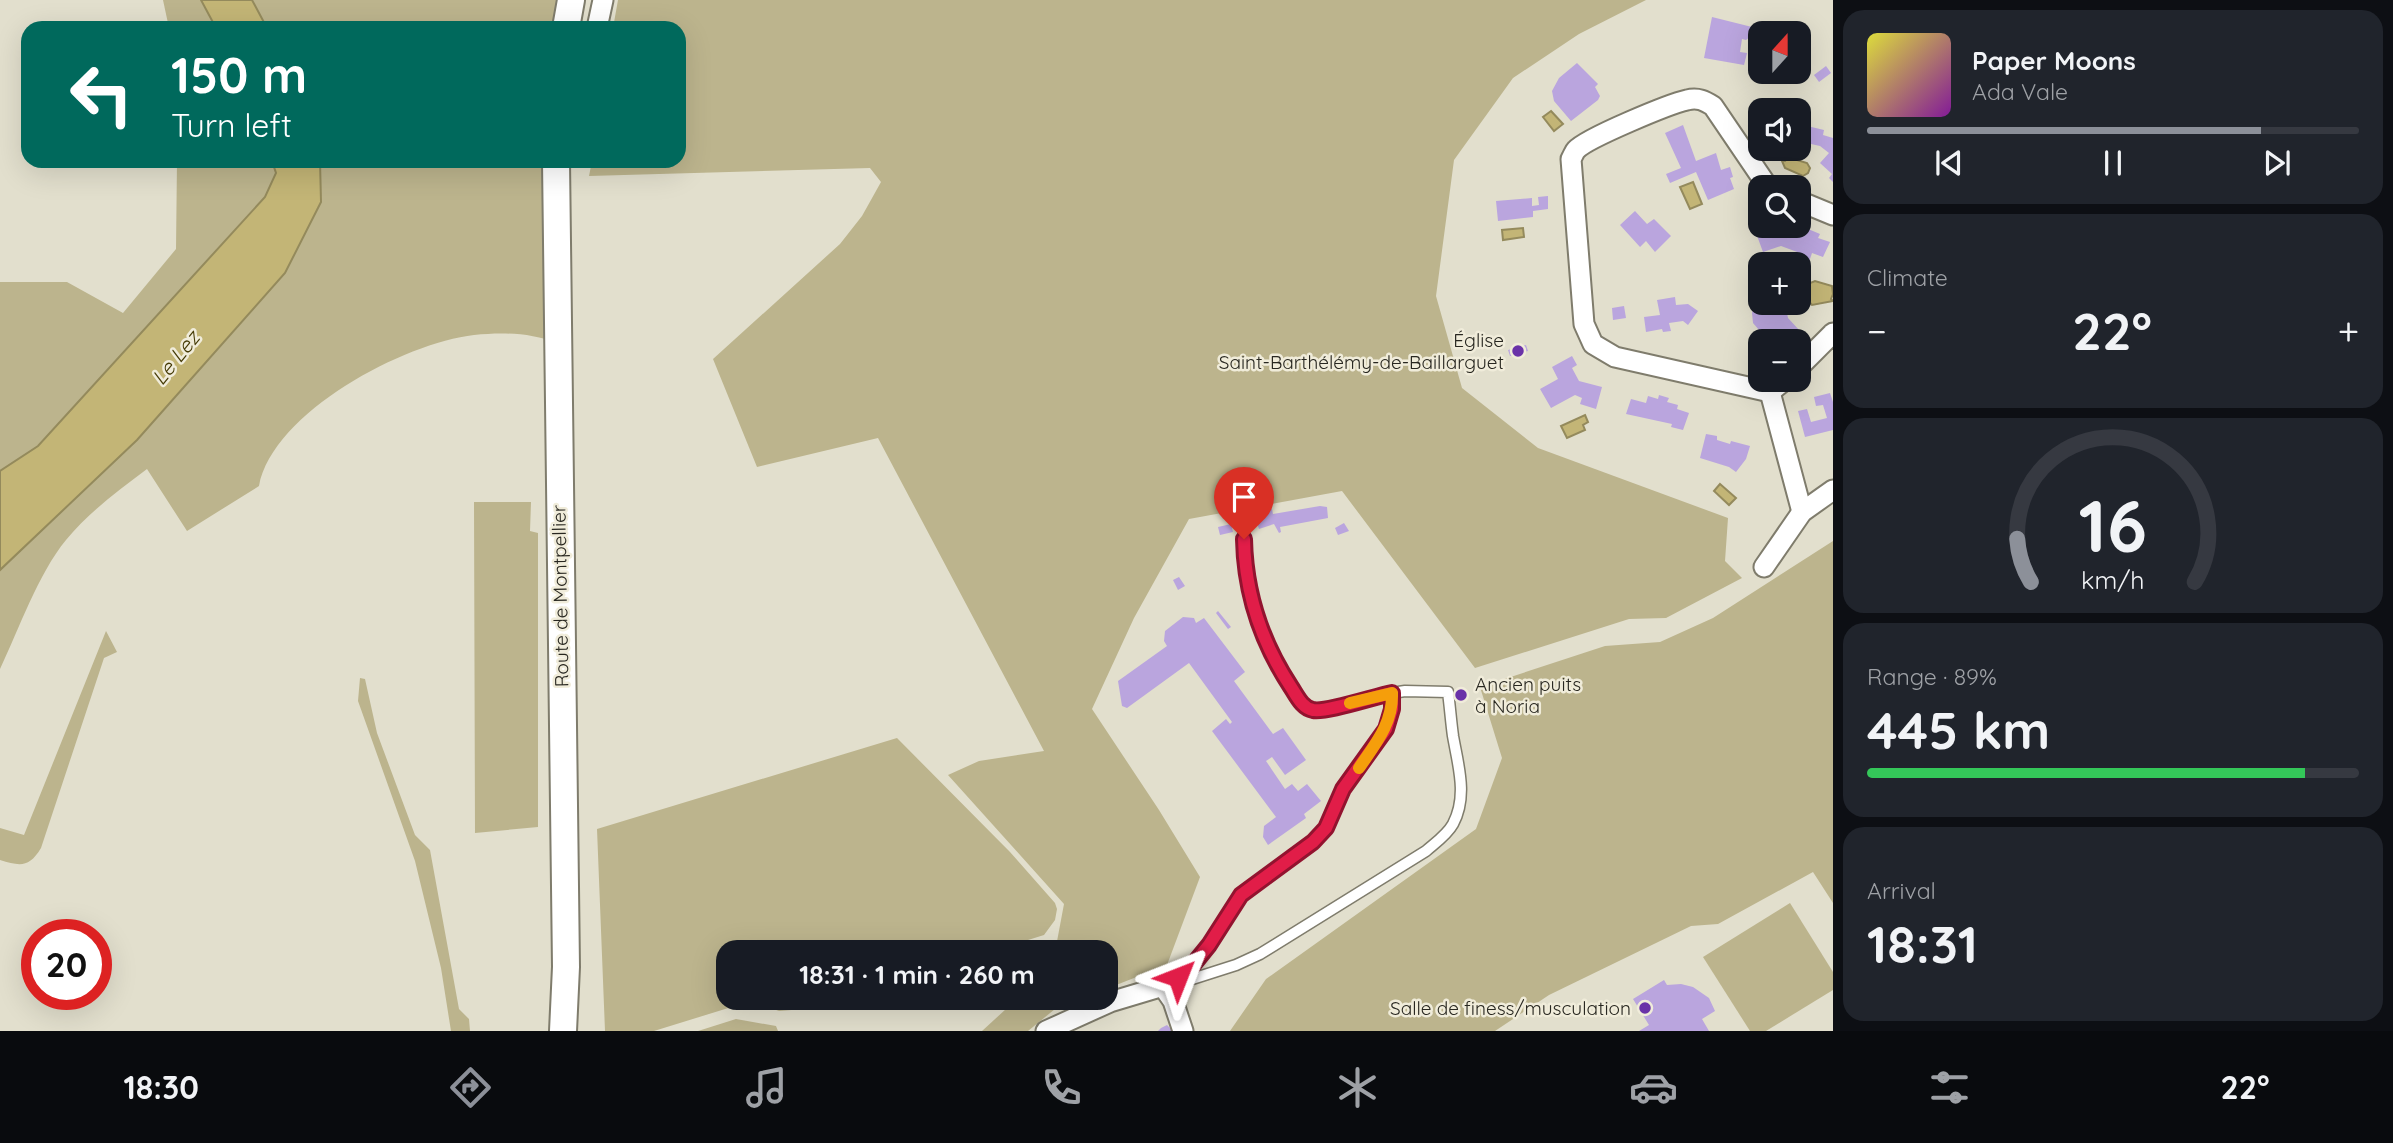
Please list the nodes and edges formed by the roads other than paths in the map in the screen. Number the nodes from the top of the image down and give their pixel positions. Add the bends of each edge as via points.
1 (571, 0) edge
2 (603, 0) edge
3 (567, 21) edge
4 (598, 21) edge
5 (556, 168) edge
6 (1760, 175) edge
7 (1811, 206) edge
8 (1833, 215) edge
9 (1833, 333) edge
10 (1811, 355) edge
11 (1748, 381) edge
12 (1778, 392) edge
13 (1833, 490) edge
14 (1802, 512) junction
15 (1244, 539) dead end
16 (1764, 567) dead end
17 (1392, 693) junction
18 (1164, 988) junction
19 (563, 1031) edge
20 (1046, 1031) edge
21 (1183, 1031) edge

1 - 3 main road
2 - 4 street
5 - 19 main road, Route de Montpellier via 566,967
6 - 11 street via 1713,106 1702,99 1689,99 1641,117 1591,140 1571,159 1584,324 1592,344 1615,357
7 - 8 street
9 - 10 street
12 - 14 street
13 - 14 street
14 - 16 street
15 - 17 lane via 1255,614 1282,674 1305,707 1323,711
17 - 18 lane via 1386,729 1343,789 1326,828 1241,895 1192,966
17 - 18 lane via 1448,692 1461,778 1454,824 1426,851 1260,954
18 - 20 street via 1110,1002
18 - 21 street

